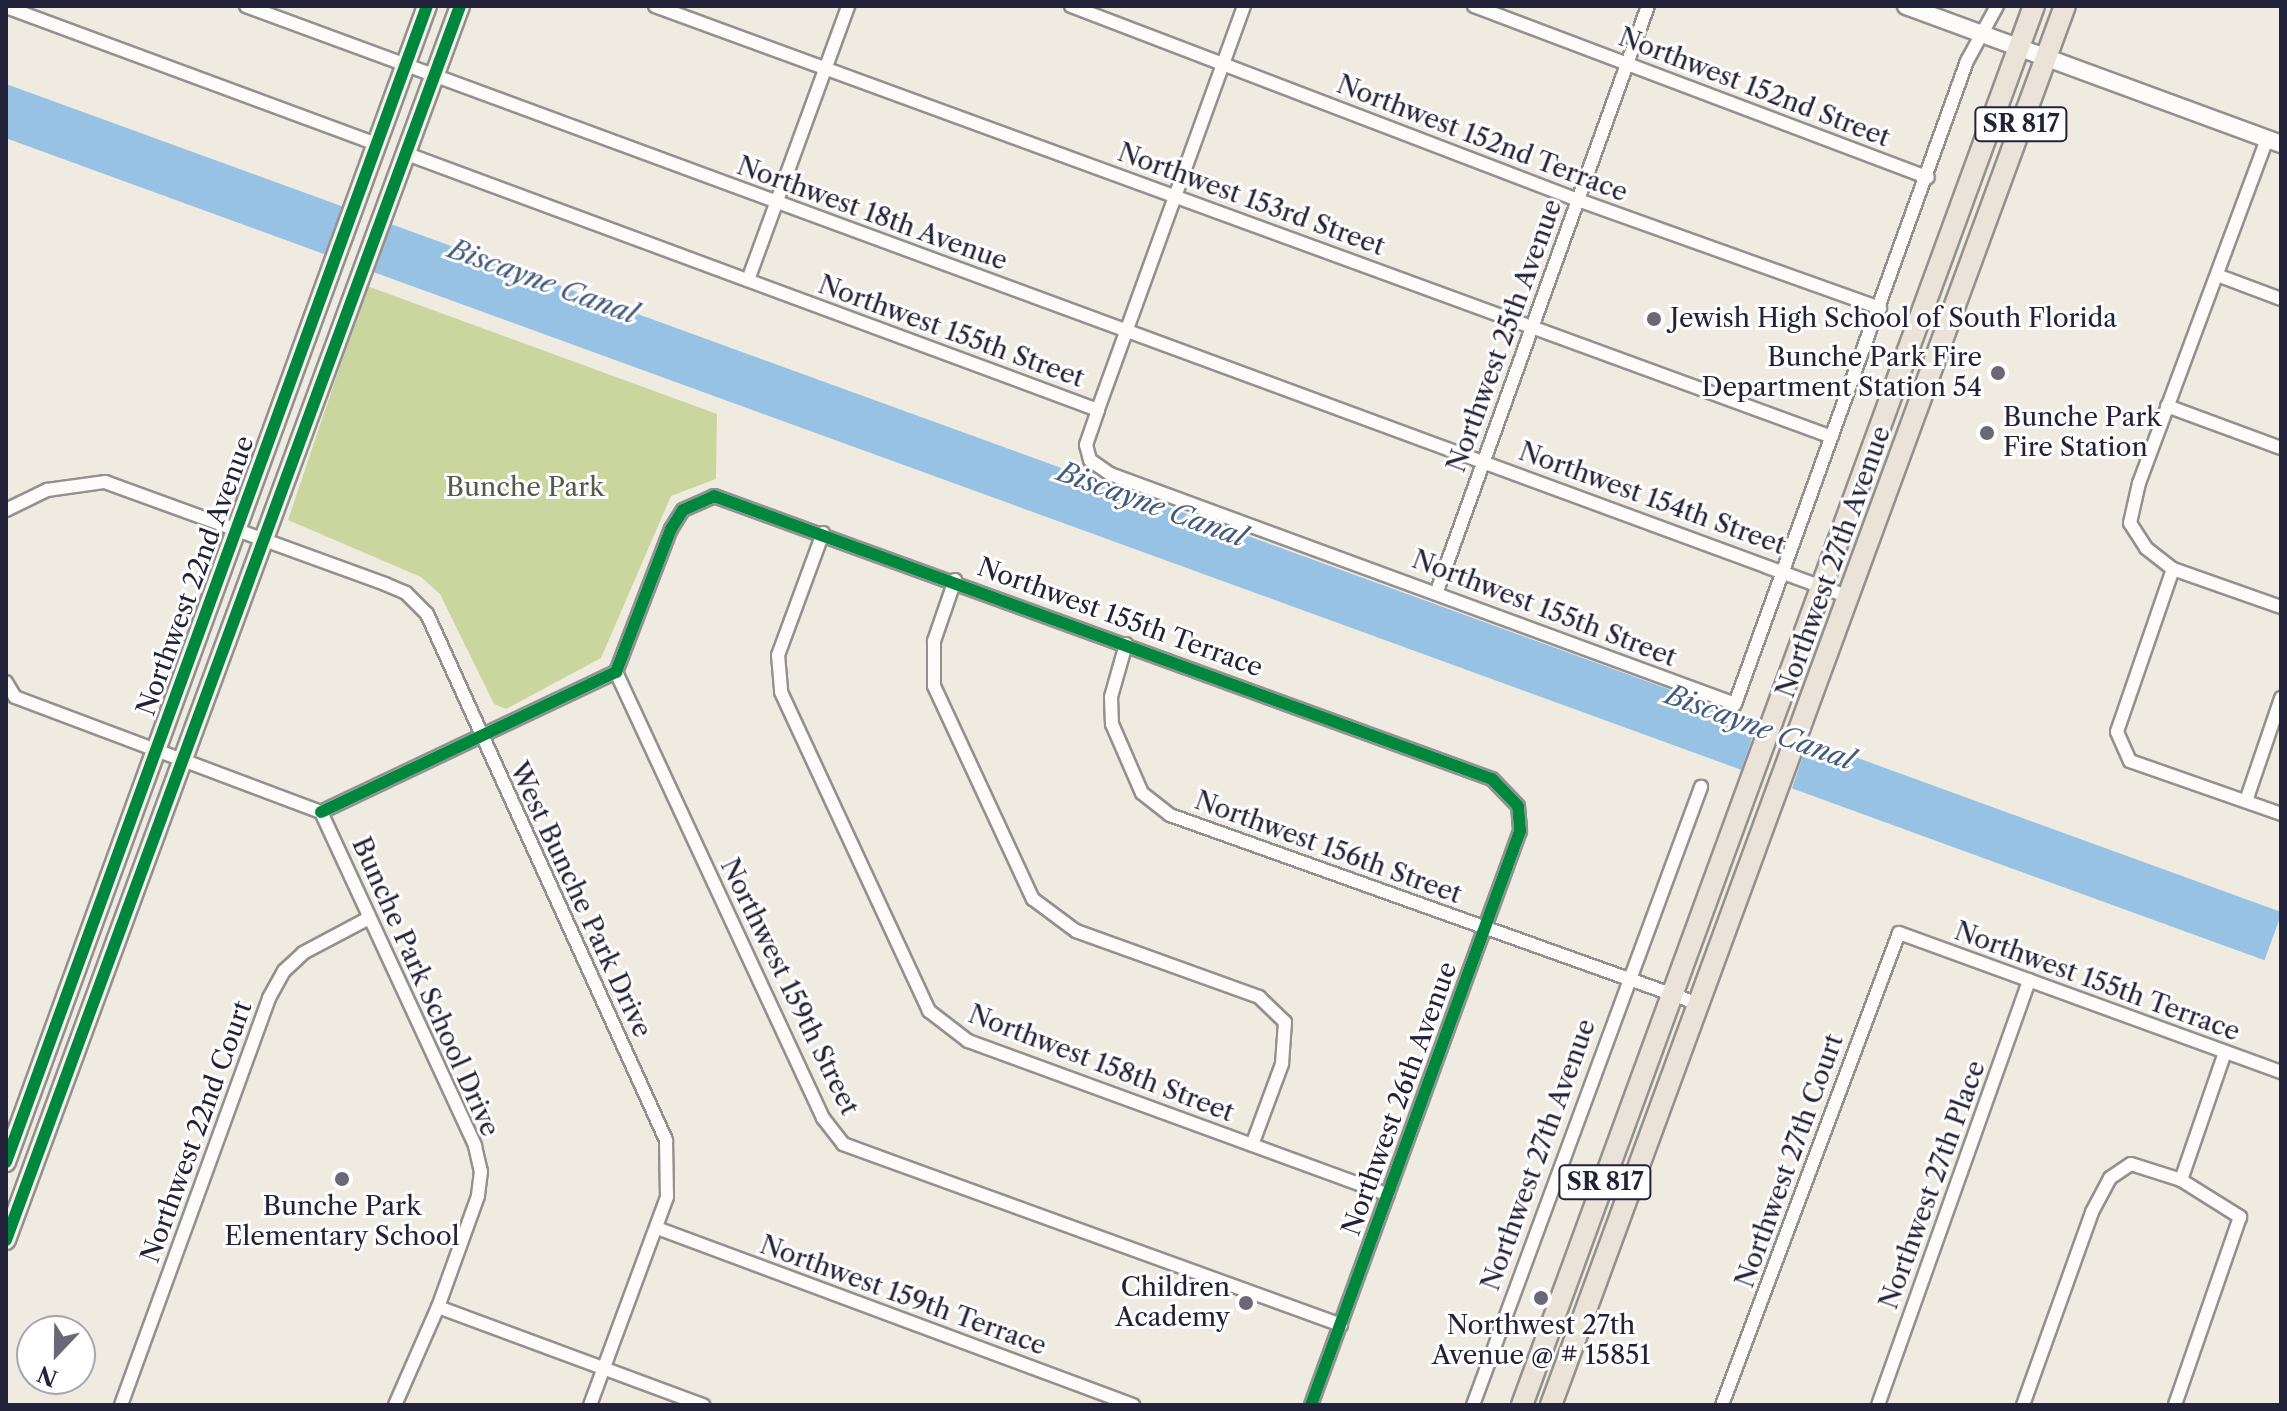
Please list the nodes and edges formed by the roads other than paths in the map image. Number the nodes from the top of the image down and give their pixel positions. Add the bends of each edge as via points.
1 (246, 6) edge
2 (427, 6) edge
3 (460, 6) edge
4 (655, 6) edge
5 (848, 6) edge
6 (1071, 6) edge
7 (1244, 6) edge
8 (1474, 6) edge
9 (1648, 6) edge
10 (1906, 6) edge
11 (1997, 6) edge
12 (2034, 6) edge
13 (2065, 6) edge
14 (6, 7) edge
15 (37, 12) edge
16 (1983, 35) junction
17 (2018, 48) junction
18 (2046, 58) junction
19 (1627, 63) junction
20 (405, 65) junction
21 (1223, 65) junction
22 (825, 70) junction
23 (434, 76) junction
24 (2274, 142) edge
25 (377, 144) junction
26 (407, 154) junction
27 (1928, 178) junction
28 (1175, 197) junction
29 (1578, 200) junction
30 (776, 202) junction
31 (2217, 275) junction
32 (748, 280) junction
33 (2281, 299) edge
34 (1880, 308) junction
35 (1533, 324) junction
36 (1128, 332) junction
37 (1902, 370) junction
38 (1928, 379) junction
39 (2167, 406) junction
40 (1098, 410) junction
41 (1832, 437) junction
42 (2281, 448) edge
43 (1484, 460) junction
44 (6, 510) edge
45 (238, 529) junction
46 (823, 533) junction
47 (264, 538) junction
48 (2173, 569) junction
49 (1782, 571) junction
50 (955, 580) junction
51 (1823, 587) junction
52 (1437, 591) junction
53 (1849, 597) junction
54 (2281, 607) edge
55 (1126, 644) junction
56 (616, 672) junction
57 (6, 682) edge
58 (2281, 698) edge
59 (11, 700) edge
60 (1735, 704) joint
61 (480, 737) junction
62 (156, 752) junction
63 (181, 761) junction
64 (1701, 787) dead end
65 (2246, 801) junction
66 (1518, 806) joint
67 (321, 812) junction
68 (2281, 814) edge
69 (369, 918) junction
70 (1485, 928) junction
71 (1899, 933) joint
72 (1632, 980) junction
73 (2029, 980) junction
74 (1674, 995) junction
75 (1699, 1004) junction
76 (2225, 1052) junction
77 (2281, 1072) edge
78 (1252, 1145) junction
79 (6, 1162) edge
80 (2181, 1180) junction
81 (1388, 1195) junction
82 (657, 1228) junction
83 (6, 1240) edge
84 (438, 1307) junction
85 (1553, 1321) junction
86 (1341, 1325) junction
87 (604, 1369) junction
88 (121, 1405) edge
89 (395, 1405) edge
90 (590, 1405) edge
91 (703, 1405) edge
92 (1133, 1405) edge
93 (1311, 1405) edge
94 (1473, 1405) edge
95 (1522, 1405) edge
96 (1532, 1405) edge
97 (1551, 1405) edge
98 (1722, 1405) edge
99 (1878, 1405) edge
100 (2023, 1405) edge
101 (2175, 1405) edge

1 - 20 street, Northwest 18th Avenue
2 - 20 main road, Northwest 22nd Avenue
3 - 23 main road, Northwest 22nd Avenue
4 - 22 street, Northwest 153rd Street
5 - 22 street
6 - 21 street, Northwest 152nd Terrace
7 - 21 street
8 - 19 street, Northwest 152nd Street
9 - 19 street, Northwest 25th Avenue
10 - 16 street
11 - 16 street, Northwest 27th Avenue
12 - 17 main road, Northwest 27th Avenue / SR 817
13 - 18 main road, Northwest 27th Avenue / SR 817
14 - 15 street
15 - 25 street
16 - 17 street
16 - 27 street, Northwest 27th Avenue via 1967,61
17 - 18 street
17 - 37 main road, Northwest 27th Avenue / SR 817
18 - 24 street
18 - 38 main road, Northwest 27th Avenue / SR 817
19 - 27 street, Northwest 152nd Street
19 - 29 street, Northwest 25th Avenue
20 - 23 street, Northwest 18th Avenue
20 - 25 main road, Northwest 22nd Avenue
21 - 28 street
21 - 29 street, Northwest 152nd Terrace
22 - 28 street, Northwest 153rd Street
22 - 30 street
23 - 26 main road, Northwest 22nd Avenue
23 - 30 street, Northwest 18th Avenue
24 - 31 street
25 - 45 main road, Northwest 22nd Avenue
26 - 32 street, Northwest 155th Street
26 - 47 main road, Northwest 22nd Avenue
27 - 34 street, Northwest 27th Avenue
28 - 35 street, Northwest 153rd Street
28 - 36 street
29 - 34 street, Northwest 152nd Terrace
29 - 35 street, Northwest 25th Avenue
30 - 32 street
30 - 36 street, Northwest 18th Avenue
31 - 33 street
31 - 39 street
32 - 40 street, Northwest 155th Street
34 - 41 street, Northwest 27th Avenue
35 - 41 street, Northwest 153rd Street
35 - 43 street, Northwest 25th Avenue
36 - 40 street
36 - 43 street, Northwest 18th Avenue
37 - 38 main road
37 - 51 main road, Northwest 27th Avenue / SR 817
38 - 53 main road, Northwest 27th Avenue / SR 817
39 - 42 street
39 - 48 street via 2130,523 2146,548
40 - 52 street, Northwest 155th Street via 1086,445 1090,460 1110,474
41 - 49 street, Northwest 27th Avenue
43 - 49 street, Northwest 154th Street
43 - 52 street, Northwest 25th Avenue
44 - 45 street, West Bunche Park Drive via 47,490 105,482
45 - 47 street, West Bunche Park Drive
45 - 62 main road, Northwest 22nd Avenue
46 - 50 street, Northwest 155th Terrace
46 - 56 street, Northwest 155th Terrace via 736,500 714,496 696,501 671,529
46 - 78 street, Northwest 158th Street via 778,655 781,692 929,1011 968,1041
47 - 61 street, West Bunche Park Drive via 406,593 427,614
47 - 63 main road, Northwest 22nd Avenue
48 - 54 street
48 - 65 street via 2117,732 2130,761
49 - 51 street, Northwest 154th Street
49 - 60 street, Northwest 27th Avenue
50 - 55 street, Northwest 155th Terrace
50 - 78 street via 934,641 934,686 1033,899 1076,931 1259,997 1285,1022 1282,1064
51 - 53 street, Northwest 154th Street
51 - 74 main road, Northwest 27th Avenue / SR 817
52 - 60 street, Northwest 155th Street
53 - 75 main road, Northwest 27th Avenue / SR 817
55 - 66 street, Northwest 155th Terrace via 1492,779
55 - 70 street, Northwest 156th Street via 1111,697 1112,724 1142,793 1170,815
56 - 61 street
56 - 86 street, Northwest 159th Street via 823,1118 843,1144
57 - 59 street
58 - 65 street
59 - 62 street
61 - 67 street
61 - 82 street, West Bunche Park Drive via 666,1140 670,1170
62 - 63 street
62 - 79 main road, Northwest 22nd Avenue
63 - 67 street
63 - 83 main road, Northwest 22nd Avenue
64 - 72 street, Northwest 27th Avenue
65 - 68 street
66 - 70 street, Northwest 26th Avenue via 1520,831
67 - 69 street, Bunche Park School Drive
69 - 84 street, Bunche Park School Drive via 475,1146 481,1171 478,1196
69 - 88 street, Northwest 22nd Court via 303,953 284,971 269,998
70 - 72 street, Northwest 156th Street
70 - 81 street, Northwest 26th Avenue
71 - 73 street, Northwest 155th Terrace
71 - 98 street, Northwest 27th Court
72 - 74 street, Northwest 156th Street
72 - 94 street, Northwest 27th Avenue
73 - 76 street, Northwest 155th Terrace
73 - 99 street, Northwest 27th Place
74 - 75 street, Northwest 156th Street
74 - 85 main road, Northwest 27th Avenue / SR 817
75 - 97 main road, Northwest 27th Avenue / SR 817
76 - 77 street, Northwest 155th Terrace
76 - 80 street
78 - 81 street, Northwest 158th Street
80 - 100 street via 2131,1164 2110,1178 2092,1212
80 - 101 street via 2240,1217
81 - 86 street, Northwest 26th Avenue
82 - 87 street, West Bunche Park Drive
82 - 92 street, Northwest 159th Terrace
84 - 87 street
84 - 89 street, Bunche Park School Drive
85 - 95 main road, Northwest 27th Avenue / SR 817
85 - 96 main road via 1557,1334
86 - 93 street, Northwest 26th Avenue
87 - 90 street, West Bunche Park Drive
87 - 91 street

